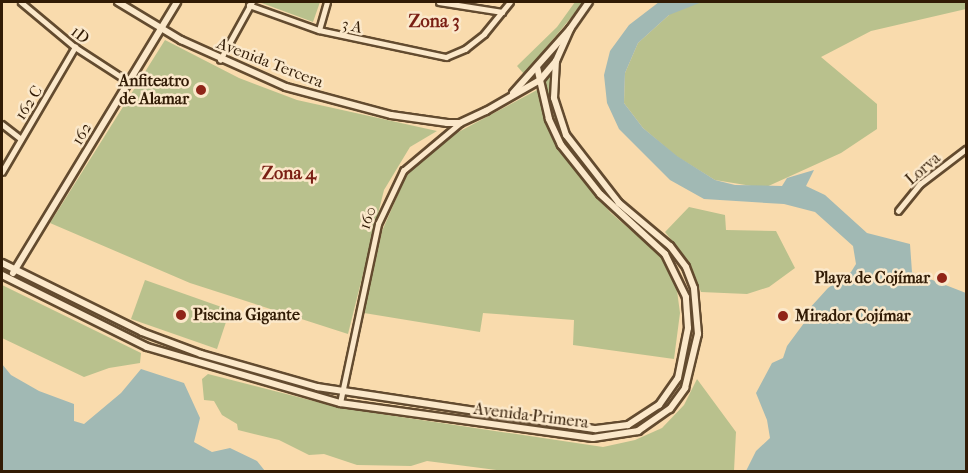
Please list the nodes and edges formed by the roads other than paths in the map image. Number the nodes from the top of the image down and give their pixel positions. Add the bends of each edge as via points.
1 (21, 2) edge
2 (118, 2) edge
3 (177, 2) edge
4 (327, 2) edge
5 (439, 2) edge
6 (510, 2) edge
7 (589, 2) edge
8 (250, 3) edge
9 (502, 12) junction
10 (570, 29) junction
11 (160, 30) junction
12 (319, 30) junction
13 (75, 47) junction
14 (220, 60) junction
15 (544, 60) junction
16 (556, 61) junction
17 (537, 67) junction
18 (540, 80) junction
19 (129, 82) junction
20 (508, 97) junction
21 (460, 123) junction
22 (2, 124) edge
23 (21, 139) junction
24 (966, 149) edge
25 (2, 172) edge
26 (898, 211) dead end
27 (2, 263) edge
28 (14, 272) junction
29 (2, 275) edge
30 (9, 280) junction
31 (683, 365) junction
32 (692, 368) junction
33 (342, 392) junction
34 (340, 403) junction
35 (469, 411) junction
36 (468, 422) junction
37 (593, 429) junction
38 (593, 438) junction

1 - 13 street, 1D
2 - 11 street, Avenida Tercera
3 - 11 street, 162
4 - 12 street
5 - 9 street
6 - 9 street
7 - 10 street, 160
8 - 12 street, 3 A
8 - 14 street
9 - 12 street, 3 A via 484,34 453,56 434,56
10 - 15 street, 160
10 - 16 street, 160
11 - 14 street, Avenida Tercera
11 - 19 street, 162
13 - 19 street, 1D
13 - 23 street, 162 C
14 - 21 street, Avenida Tercera via 326,99 422,121
15 - 16 street
15 - 17 street, 160
16 - 18 street, 160
16 - 32 street, Avenida Primera via 554,98 566,135 596,177 670,246 686,267 698,310
17 - 18 street, Avenida Primera
17 - 20 street, 160
18 - 20 street, 160
18 - 31 street, Avenida Primera via 549,119 579,170 675,267 686,297 688,328
19 - 28 street, 162
20 - 21 street, 160
21 - 33 street, 160 via 419,154 398,178 378,224
22 - 23 street
23 - 25 street, 162 C
24 - 26 street, Lorva via 920,184
27 - 28 street, Avenida Primera
28 - 30 street, 162
28 - 33 street, Avenida Primera via 142,332 201,354
29 - 30 street, Avenida Primera
30 - 34 street, Avenida Primera via 147,347
31 - 32 street
31 - 37 street, Avenida Primera via 669,394 646,416 628,425
32 - 38 street, Avenida Primera via 670,409 653,424 624,435
33 - 34 street, 160
33 - 35 street, Avenida Primera
34 - 36 street, Avenida Primera
35 - 36 street
35 - 37 street, Avenida Primera
36 - 38 street, Avenida Primera
37 - 38 street

